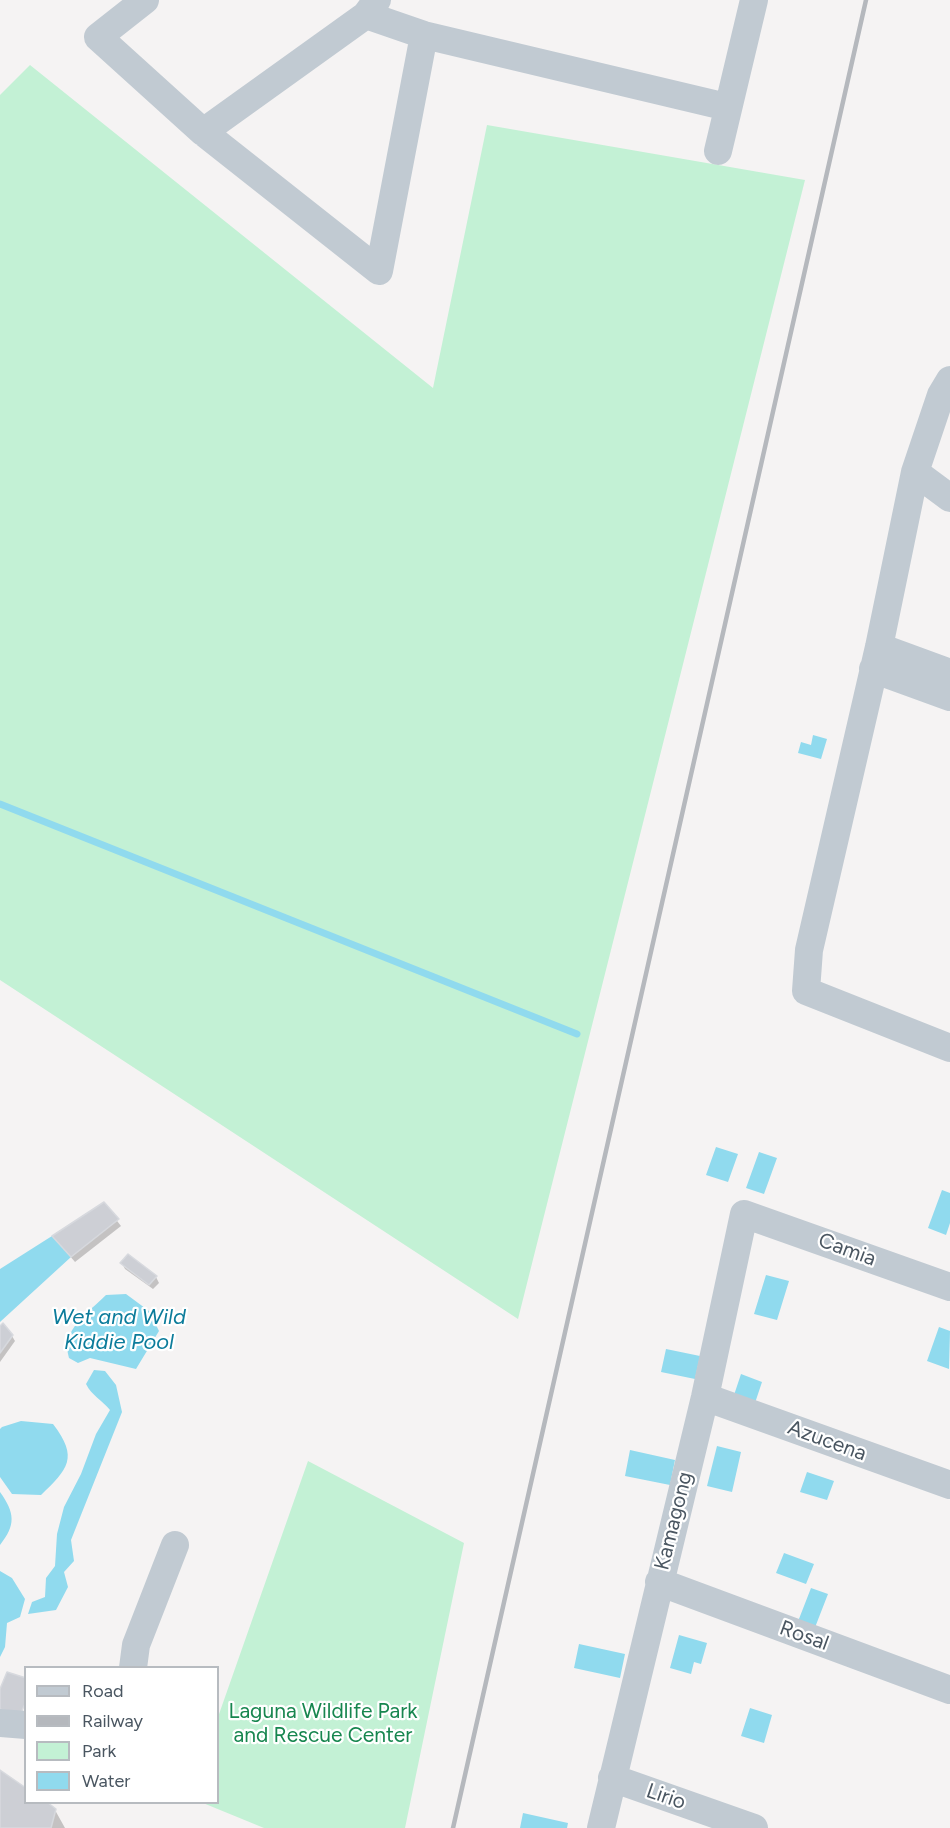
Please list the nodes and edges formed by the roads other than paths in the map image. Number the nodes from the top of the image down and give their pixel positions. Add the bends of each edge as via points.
1 (146, 0) edge
2 (754, 0) edge
3 (371, 7) edge
4 (424, 35) junction
5 (727, 107) junction
6 (203, 132) junction
7 (718, 151) dead end
8 (950, 380) edge
9 (915, 472) junction
10 (950, 498) edge
11 (876, 658) junction
12 (950, 673) edge
13 (950, 697) edge
14 (950, 1048) edge
15 (744, 1214) joint
16 (950, 1287) edge
17 (705, 1397) junction
18 (950, 1485) edge
19 (175, 1545) dead end
20 (659, 1582) junction
21 (133, 1666) edge
22 (950, 1690) edge
23 (0, 1724) edge
24 (24, 1725) edge
25 (612, 1778) junction
26 (601, 1828) edge
27 (754, 1828) edge

1 - 6 street via 98,37
2 - 5 street
3 - 4 street
3 - 6 street
4 - 5 street
4 - 6 street via 379,271
5 - 7 street
8 - 9 street via 941,395
9 - 10 street
9 - 11 street
11 - 12 street
11 - 13 street
11 - 14 street via 809,950 806,991
15 - 16 street, Camia
15 - 17 street, Kamagong
17 - 18 street, Azucena
17 - 20 street, Kamagong
19 - 21 street via 136,1646
20 - 22 street, Rosal
20 - 25 street, Kamagong
23 - 24 street
25 - 26 street, Kamagong
25 - 27 street, Lirio

